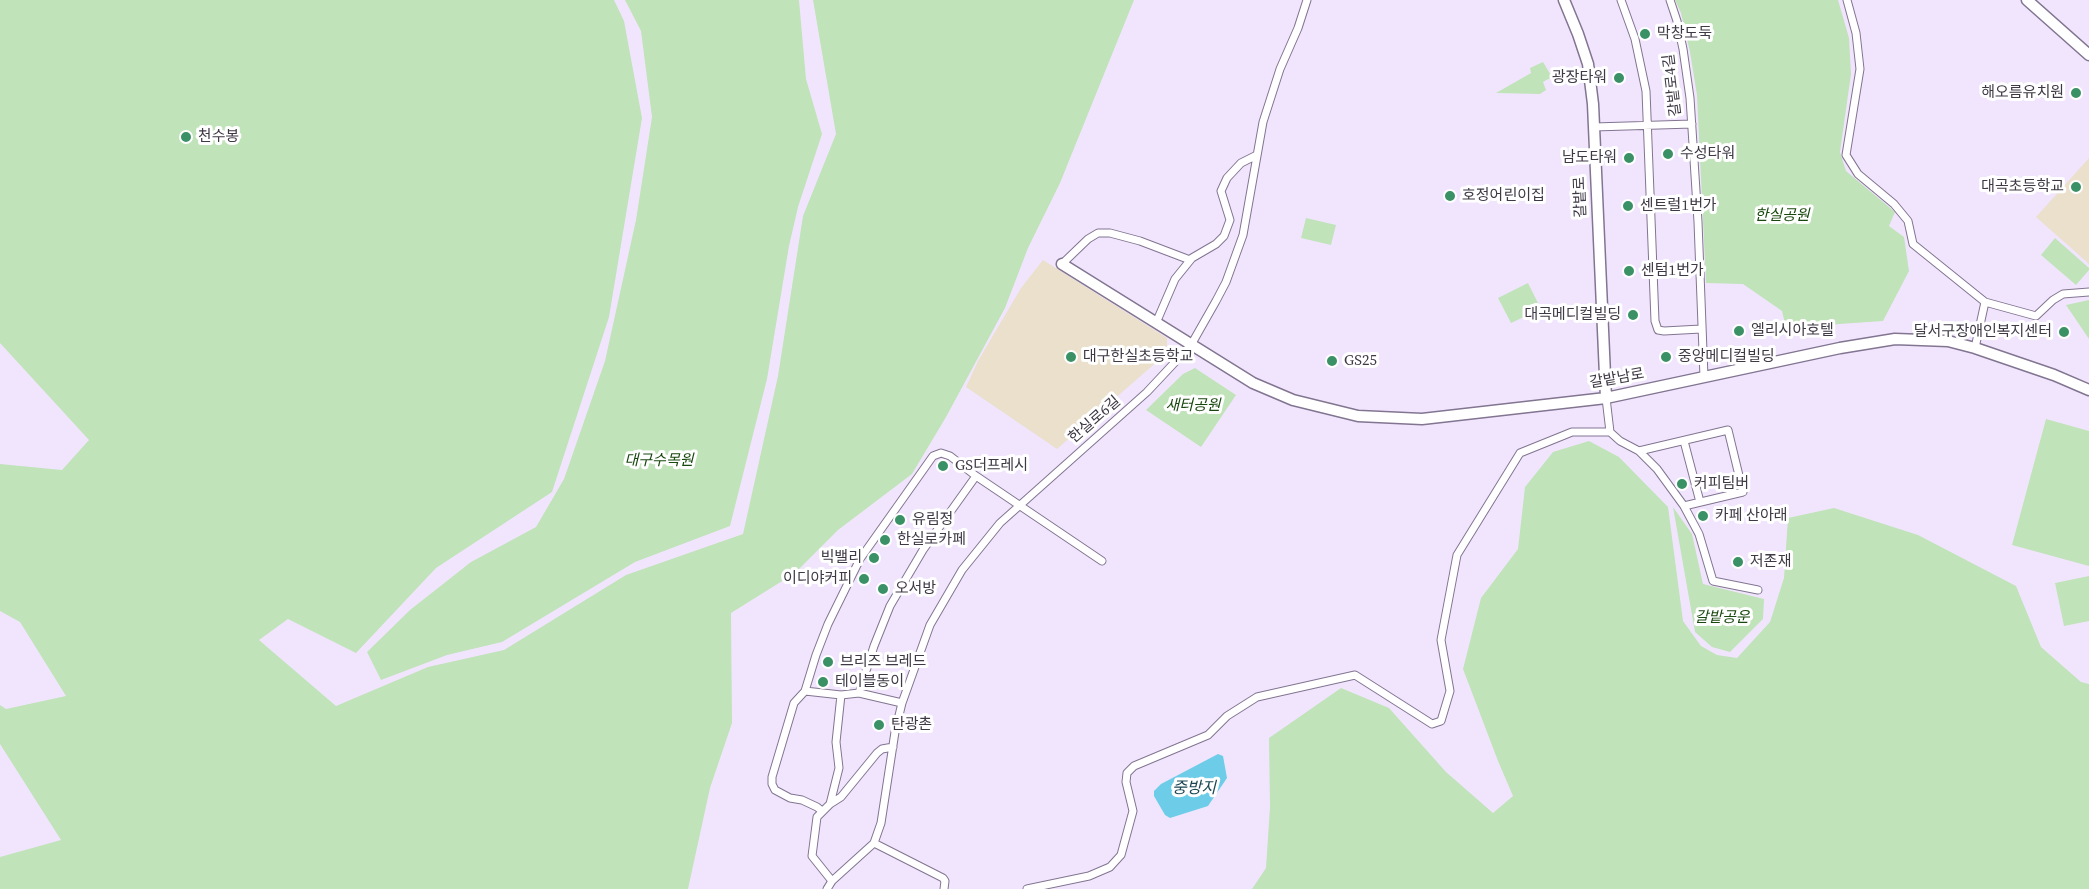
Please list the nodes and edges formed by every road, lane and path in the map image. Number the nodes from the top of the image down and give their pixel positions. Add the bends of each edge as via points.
1 (1307, 0) edge
2 (1564, 0) edge
3 (1621, 0) edge
4 (1670, 0) edge
5 (1847, 0) edge
6 (2027, 0) edge
7 (2089, 55) edge
8 (1692, 124) junction
9 (1648, 126) junction
10 (1594, 127) junction
11 (1257, 155) junction
12 (1229, 223) junction
13 (1245, 224) junction
14 (1190, 260) junction
15 (1062, 264) joint
16 (2089, 292) edge
17 (1985, 302) junction
18 (1156, 323) junction
19 (1701, 329) junction
20 (1191, 345) junction
21 (1975, 348) junction
22 (1704, 377) junction
23 (2089, 390) edge
24 (1606, 398) junction
25 (1610, 432) junction
26 (1684, 441) junction
27 (1639, 451) junction
28 (976, 476) junction
29 (1700, 502) junction
30 (1019, 505) junction
31 (1684, 506) junction
32 (1102, 561) dead end
33 (1758, 590) dead end
34 (806, 690) junction
35 (859, 693) junction
36 (841, 695) junction
37 (902, 703) junction
38 (893, 747) junction
39 (830, 804) junction
40 (822, 811) junction
41 (874, 843) junction
42 (830, 886) edge
43 (944, 889) edge
44 (1027, 889) edge

1 - 11 street, 한실로6길 via 1280,69
2 - 10 main road, 갈밭로 via 1588,64
3 - 9 street, 갈밭로4길 via 1643,70
4 - 8 street, 갈밭로4길 via 1683,49
5 - 17 street via 1860,69 1846,155 1858,174 1908,221 1913,244
6 - 7 main road
8 - 9 street, 갈밭로4길
8 - 19 street
9 - 10 street, 갈밭로4길
9 - 19 street via 1654,321 1658,330
10 - 24 main road, 갈밭로
11 - 12 street via 1241,163 1221,191
11 - 13 street, 한실로6길
12 - 13 street
12 - 14 street via 1216,244
13 - 20 street, 한실로6길 via 1226,282
14 - 15 street via 1110,232 1088,238
14 - 18 street via 1175,279
15 - 18 main road, 갈밭남로
16 - 17 street via 2063,294 2036,316
17 - 21 street
18 - 20 main road, 갈밭남로
19 - 22 street
20 - 24 main road, 갈밭남로 via 1253,383 1293,400 1358,416 1422,419
20 - 30 street, 한실로6길 via 1147,392
21 - 22 main road, 갈밭남로 via 1936,340 1895,339
21 - 23 main road, 갈밭남로
22 - 24 main road, 갈밭남로
24 - 25 street
25 - 27 street
25 - 44 street via 1572,432 1520,453 1457,555 1442,640 1450,691 1440,721 1432,724 1355,675 1257,697 1227,716 1208,735 1134,766 1127,773 1133,811 1121,855 1110,867 1089,876
26 - 27 street
26 - 29 street
26 - 29 street via 1728,430 1743,492
27 - 31 street
28 - 30 street
28 - 34 street via 950,456 933,456 860,559 828,624
28 - 35 street via 922,550 890,606
29 - 31 street
30 - 32 street
30 - 37 street, 한실로6길 via 986,538 948,593 930,625
31 - 33 street via 1699,534 1713,581
34 - 36 street
34 - 40 street via 794,703 772,784 775,790
35 - 36 street
35 - 37 street
36 - 39 street via 836,742 839,768
37 - 38 street, 한실로6길
38 - 39 street via 877,753 841,797
38 - 41 street, 한실로6길
39 - 40 street
40 - 42 street via 817,817 812,856
41 - 42 street
41 - 43 street via 943,878

